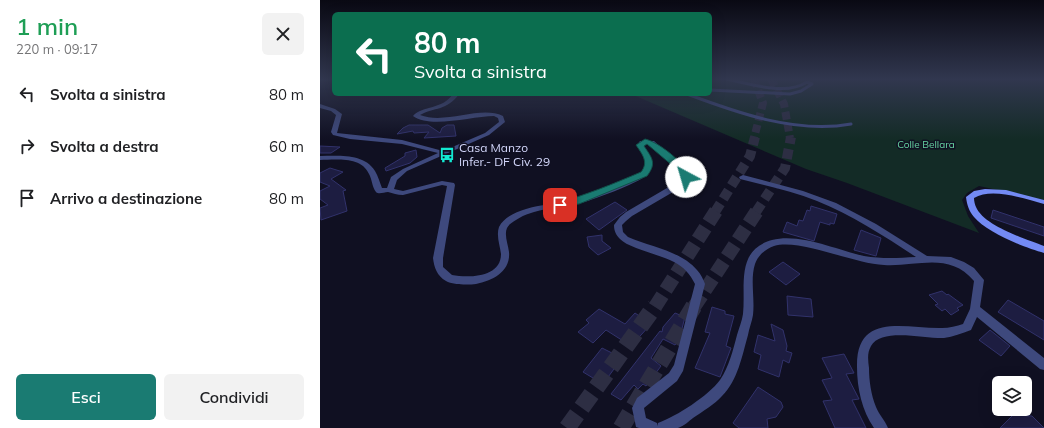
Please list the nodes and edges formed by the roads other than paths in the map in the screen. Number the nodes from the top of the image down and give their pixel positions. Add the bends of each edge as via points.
1 (453, 99) edge
2 (702, 99) edge
3 (320, 106) edge
4 (851, 124) dead end
5 (444, 153) junction
6 (320, 158) edge
7 (743, 177) dead end
8 (390, 190) junction
9 (1044, 202) edge
10 (1044, 250) edge
11 (924, 258) junction
12 (975, 309) junction
13 (1044, 365) edge
14 (652, 428) edge
15 (663, 428) edge
16 (882, 428) edge

1 - 5 street via 416,116 439,119 495,114 501,116 502,122 487,134
2 - 4 lane via 732,109 803,125 837,128
3 - 5 street via 339,114 335,134 350,138 396,140
5 - 8 street via 398,174
6 - 8 street via 348,158 364,164 372,172 379,191
7 - 11 street via 819,199 846,211
8 - 14 street via 403,193 442,183 451,185 438,263 442,273 449,278 475,280 488,277 502,266 505,252 502,232 505,223 511,219 528,211 576,202 644,174 649,164 640,145 642,142 652,142 684,171 685,181 628,215 619,223 618,228 625,239 685,264 700,284 679,367 673,377 641,402 638,408 641,422
9 - 10 street via 985,191 970,197 973,211 982,222
11 - 12 street via 959,264 975,274 979,280
11 - 15 street via 878,262 791,242 774,242 766,247 753,259 748,268 748,311 734,366 726,383 712,399
12 - 13 street
12 - 16 street via 967,327 955,331 943,333 887,330 869,338 864,346 862,370 867,400 873,417

